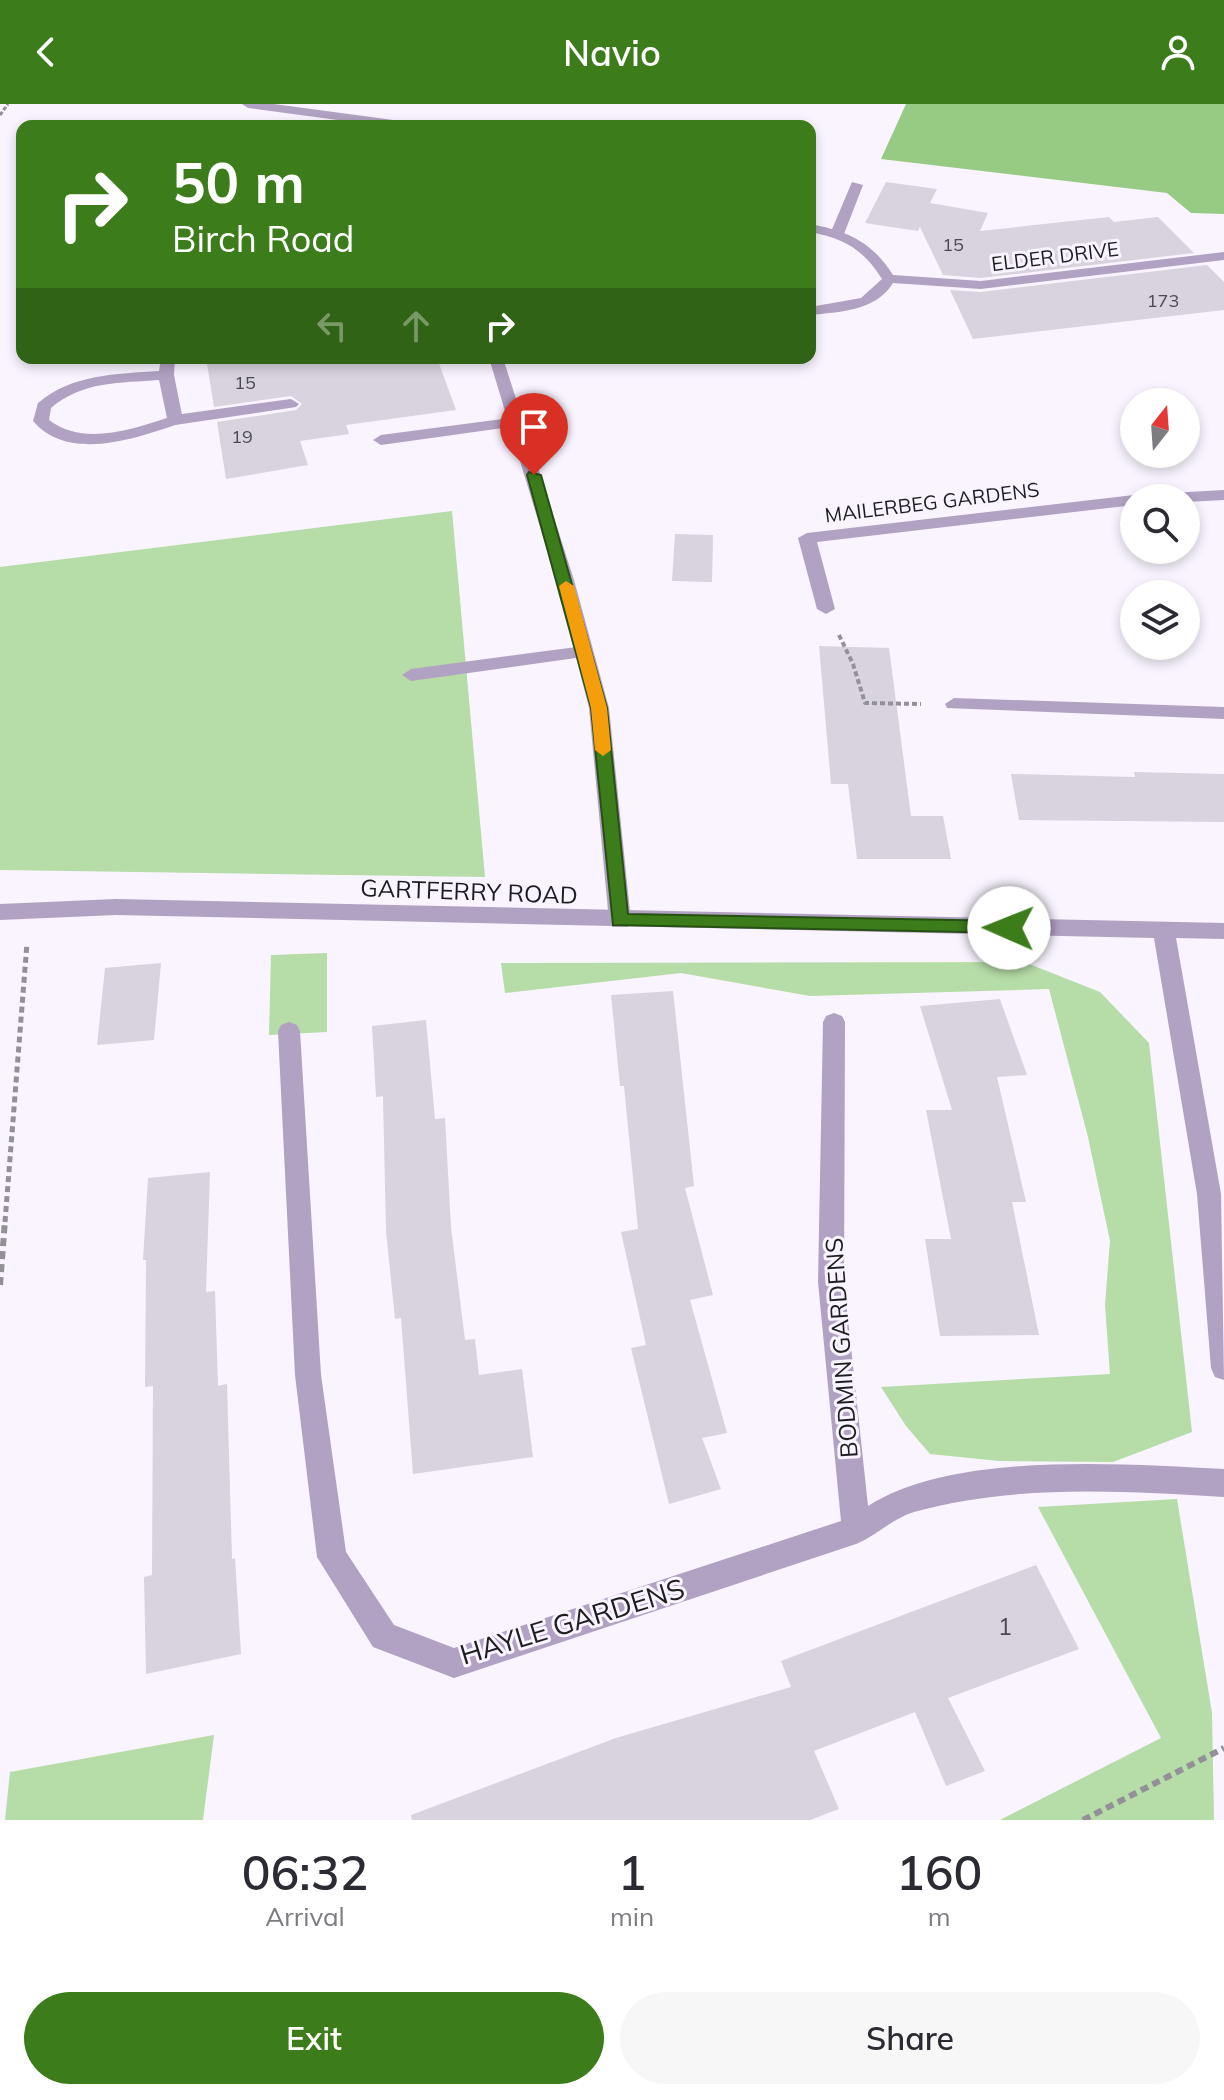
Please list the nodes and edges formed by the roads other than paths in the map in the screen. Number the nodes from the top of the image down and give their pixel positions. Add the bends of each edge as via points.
1 (248, 104) edge
2 (290, 110) junction
3 (280, 120) edge
4 (388, 120) edge
5 (857, 185) dead end
6 (816, 229) edge
7 (837, 234) junction
8 (1224, 256) edge
9 (889, 279) junction
10 (816, 310) edge
11 (498, 364) edge
12 (167, 366) edge
13 (291, 404) dead end
14 (175, 420) junction
15 (518, 422) junction
16 (381, 440) dead end
17 (1224, 495) edge
18 (1200, 496) edge
19 (1120, 502) edge
20 (826, 609) road end
21 (584, 652) junction
22 (411, 675) dead end
23 (954, 704) road end
24 (1224, 713) edge
25 (0, 912) edge
26 (620, 921) junction
27 (1164, 931) junction
28 (1224, 931) edge
29 (834, 1022) dead end
30 (289, 1031) dead end
31 (1217, 1194) edge
32 (1224, 1368) edge
33 (1224, 1483) edge
34 (856, 1530) junction

1 - 2 street
2 - 3 street
2 - 4 street
5 - 7 street
6 - 7 street
7 - 9 street via 865,245
8 - 9 street, ELDER DRIVE via 981,285
9 - 10 street via 881,292 862,302
11 - 15 street
12 - 14 street
12 - 14 street via 62,391 43,406 41,421 59,434 85,438
13 - 14 street
15 - 16 street
15 - 21 street
17 - 18 street
19 - 20 street, MAILERBEG GARDENS via 807,538
21 - 22 street
21 - 26 street via 599,708
23 - 24 street
25 - 26 street, GARTFERRY ROAD via 116,907
26 - 27 street, GARTFERRY ROAD
27 - 28 street, GARTFERRY ROAD
27 - 31 street
29 - 34 street, BODMIN GARDENS via 831,1282
30 - 34 street, HAYLE GARDENS via 308,1375 332,1557 384,1636 454,1663
31 - 32 street
33 - 34 street, HAYLE GARDENS via 1136,1477 1010,1484 907,1500

